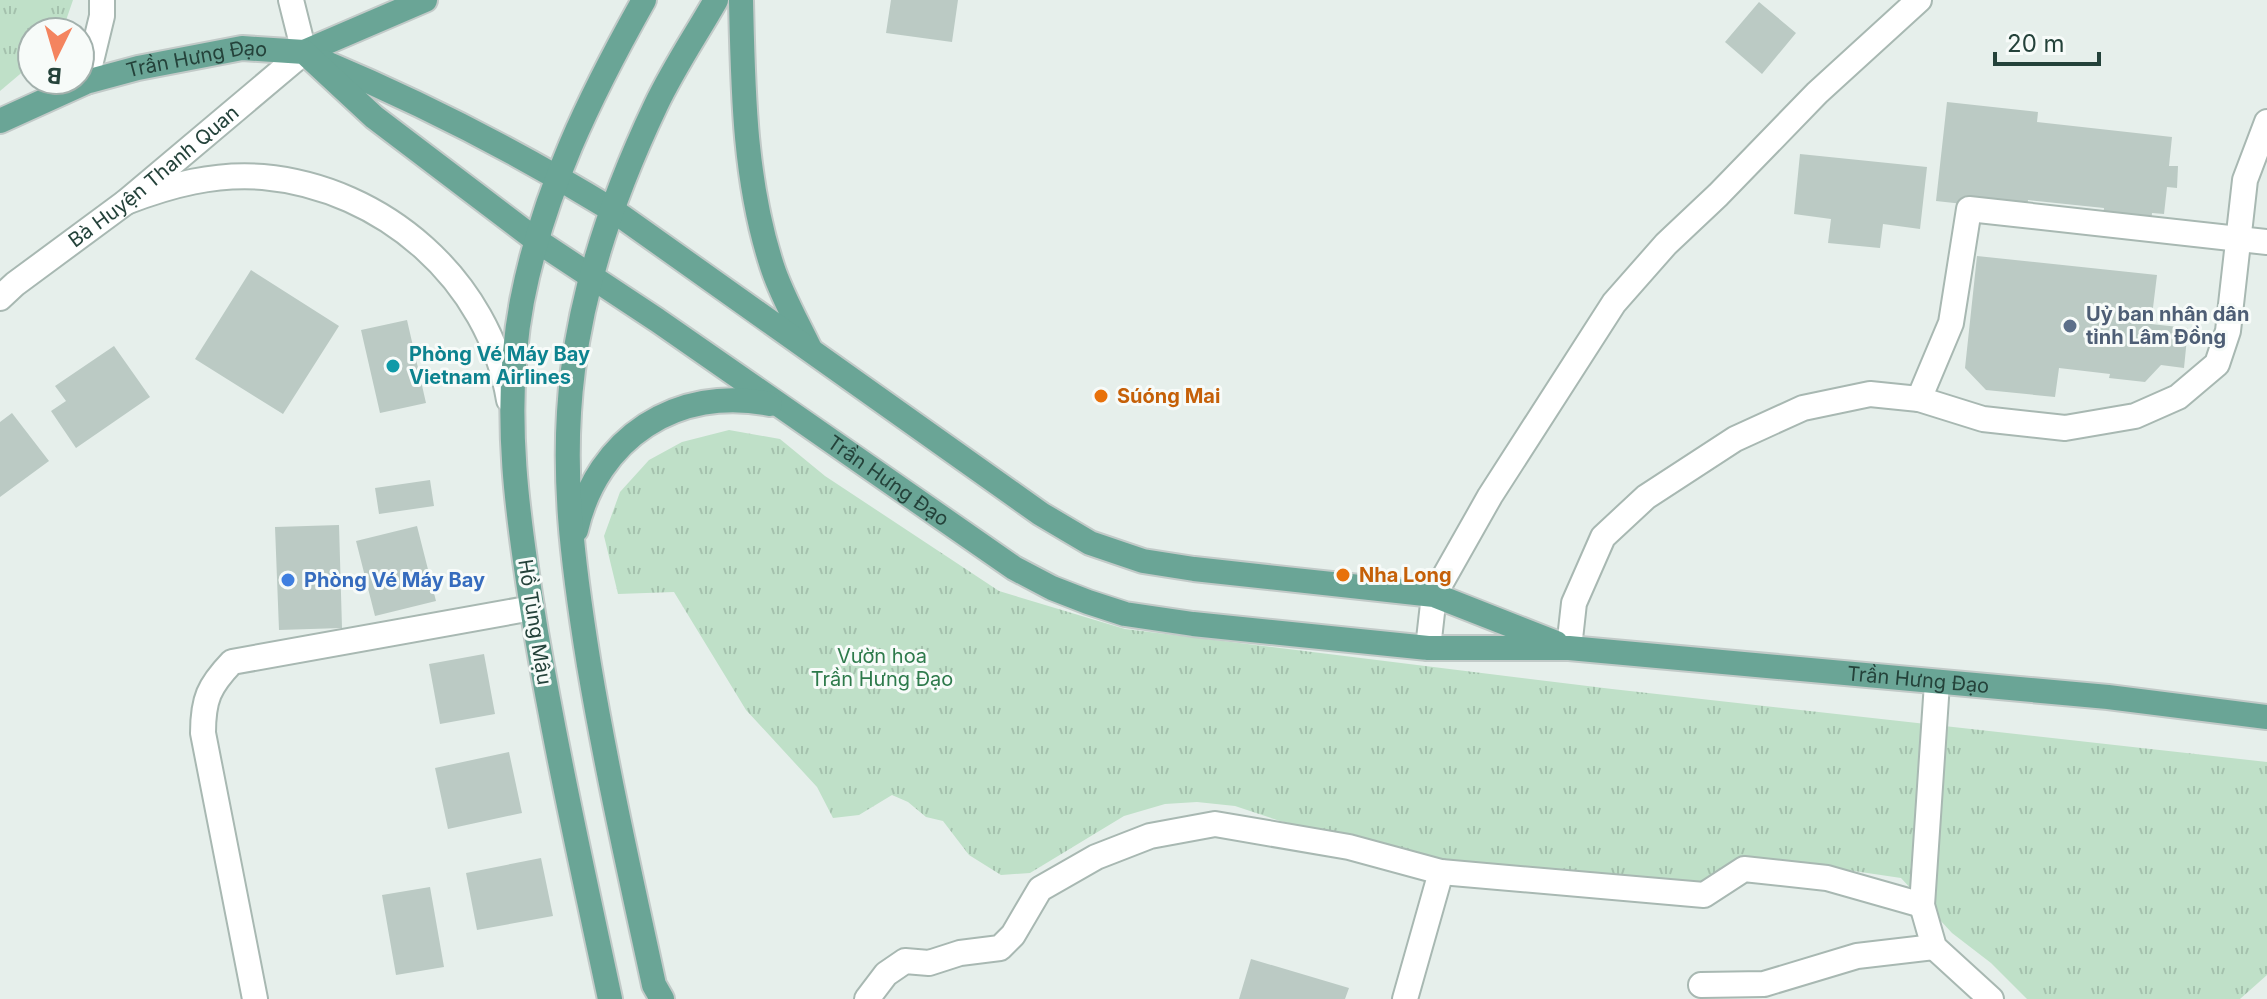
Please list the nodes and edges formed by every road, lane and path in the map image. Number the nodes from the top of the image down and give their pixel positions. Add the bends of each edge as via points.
1 (102, 0) edge
2 (291, 0) edge
3 (425, 0) edge
4 (644, 0) edge
5 (716, 0) edge
6 (741, 0) edge
7 (1919, 0) edge
8 (96, 41) edge
9 (306, 54) junction
10 (96, 79) edge
11 (55, 96) edge
12 (0, 121) edge
13 (2267, 122) edge
14 (557, 176) junction
15 (126, 202) junction
16 (614, 211) junction
17 (536, 240) junction
18 (2238, 240) junction
19 (2267, 242) edge
20 (592, 276) junction
21 (0, 298) edge
22 (811, 351) junction
23 (1919, 399) junction
24 (777, 405) junction
25 (512, 416) junction
26 (573, 564) junction
27 (1434, 595) junction
28 (532, 608) junction
29 (1428, 648) junction
30 (1569, 648) junction
31 (1937, 683) junction
32 (2267, 717) edge
33 (1441, 872) junction
34 (1922, 905) junction
35 (1934, 947) junction
36 (1701, 985) dead end
37 (255, 999) edge
38 (610, 999) edge
39 (662, 999) edge
40 (867, 999) edge
41 (1405, 999) edge
42 (1991, 999) edge

1 - 8 street
2 - 9 street
3 - 9 main road
4 - 14 main road, Hồ Tùng Mậu via 602,73
5 - 16 main road via 657,103
6 - 22 main road via 742,67 757,213 773,268
7 - 27 street via 1817,93 1614,303 1490,496
9 - 10 main road, Trần Hưng Đạo via 242,48
9 - 14 main road, Trần Hưng Đạo via 398,93
9 - 15 street, Bà Huyện Thanh Quan
9 - 17 main road, Trần Hưng Đạo via 386,127
11 - 12 main road, Trần Hưng Đạo
13 - 18 street via 2245,180
14 - 16 main road, Trần Hưng Đạo
14 - 17 main road, Hồ Tùng Mậu
15 - 21 street, Bà Huyện Thanh Quan
15 - 25 street via 192,181 251,177 297,182 363,205 420,243 465,293 496,352
16 - 20 main road
16 - 22 main road, Trần Hưng Đạo
17 - 20 main road, Trần Hưng Đạo
17 - 25 main road, Hồ Tùng Mậu via 522,304
18 - 19 street
18 - 23 street via 2228,331 2217,364 2178,397 2135,416 2065,428 1983,419
18 - 23 street via 1969,209 1951,323
20 - 24 main road, Trần Hưng Đạo
20 - 26 main road via 568,417
22 - 27 main road, Trần Hưng Đạo via 1090,543 1143,561 1194,569
23 - 30 street via 1870,394 1803,408 1735,439 1646,497 1603,537 1593,555 1574,603
24 - 26 main road via 752,400 700,402 651,421 628,438 592,482 581,508
24 - 29 main road, Trần Hưng Đạo via 1014,568 1088,602 1125,614 1193,624
25 - 28 main road, Hồ Tùng Mậu via 518,520
26 - 39 main road via 604,749 654,985
27 - 29 street
27 - 30 main road, Trần Hưng Đạo
28 - 37 street via 232,662 214,681 203,707 203,733
28 - 38 main road, Hồ Tùng Mậu via 555,745
29 - 30 main road, Trần Hưng Đạo
30 - 31 main road, Trần Hưng Đạo
31 - 32 main road, Trần Hưng Đạo
31 - 34 street
33 - 34 street via 1704,895 1744,869 1827,878
33 - 40 street via 1349,847 1215,824 1150,836 1096,857 1040,889 1000,948 929,963 905,961 886,974
33 - 41 street
34 - 35 street
35 - 36 street via 1857,956 1764,984
35 - 42 street

